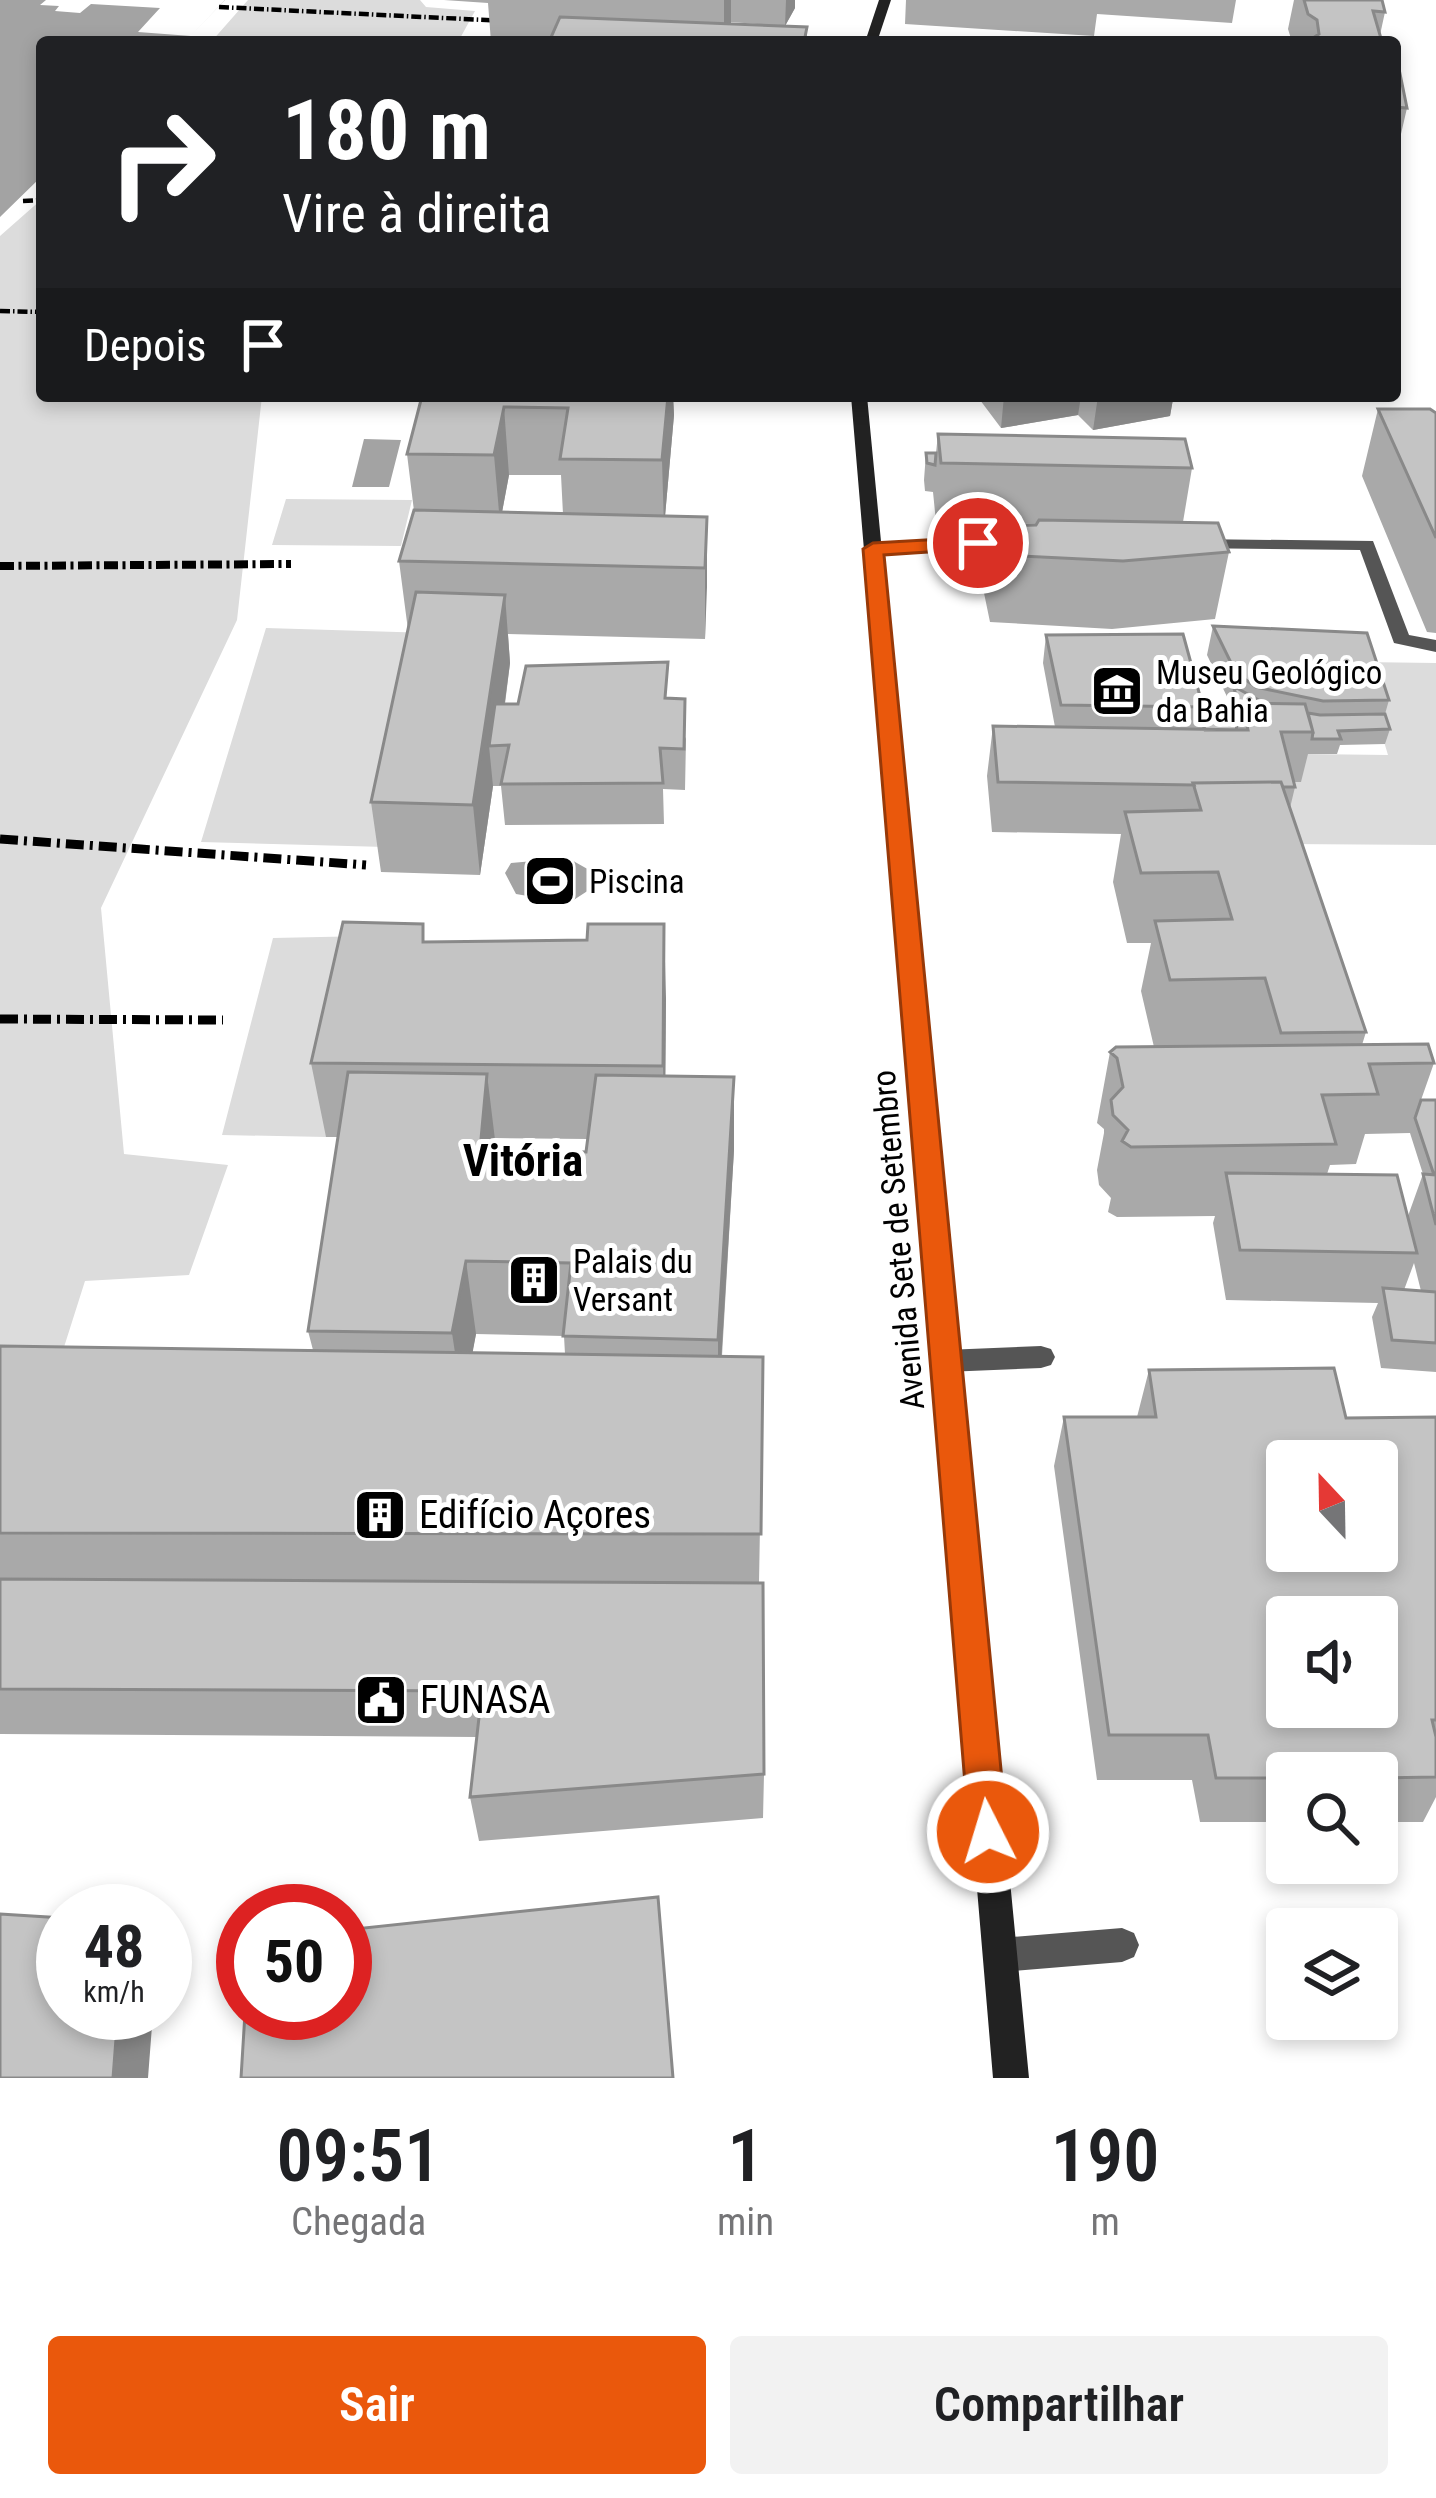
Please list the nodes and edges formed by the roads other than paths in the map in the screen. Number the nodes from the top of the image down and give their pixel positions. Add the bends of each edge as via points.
1 (885, 0) edge
2 (873, 36) edge
3 (861, 402) edge
4 (1054, 544) edge
5 (1173, 544) edge
6 (873, 549) junction
7 (1436, 646) edge
8 (1041, 1357) dead end
9 (945, 1361) junction
10 (1122, 1945) dead end
11 (1000, 1955) junction
12 (1011, 2078) edge

1 - 2 main road
3 - 6 main road, Avenida Sete de Setembro
4 - 6 lane
5 - 7 lane via 1366,545 1401,639
6 - 9 main road, Avenida Sete de Setembro
8 - 9 lane
9 - 11 main road, Avenida Sete de Setembro
10 - 11 lane
11 - 12 main road, Avenida Sete de Setembro

